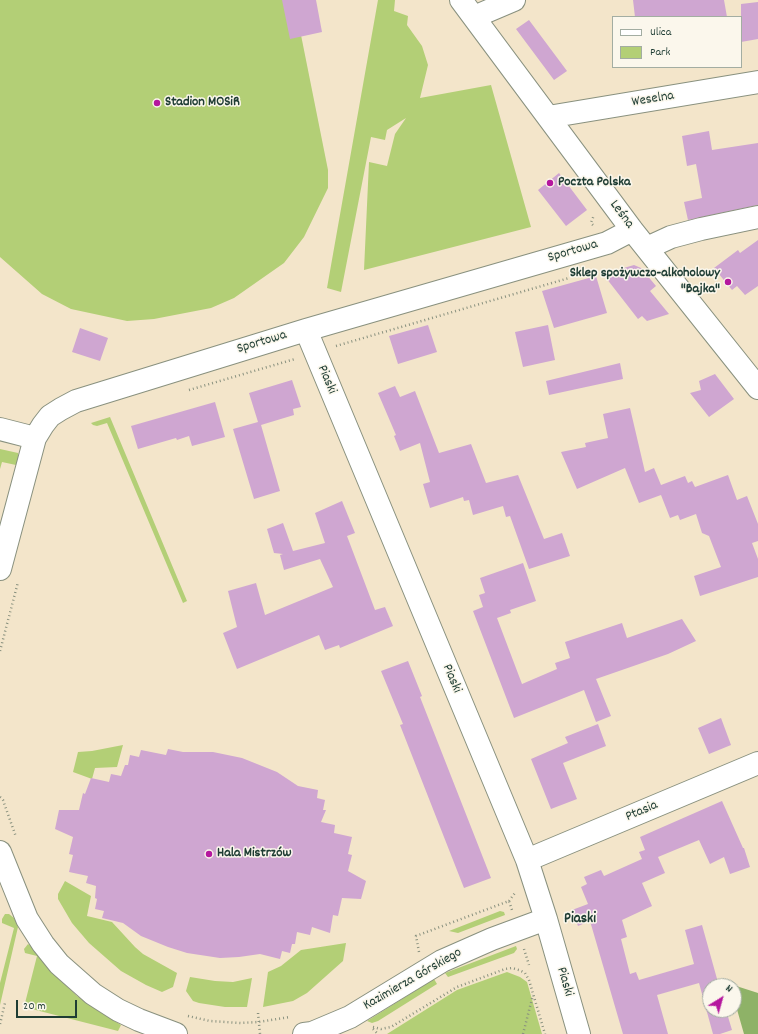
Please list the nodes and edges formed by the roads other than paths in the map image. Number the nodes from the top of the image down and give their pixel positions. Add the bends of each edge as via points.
1 (514, 0) edge
2 (467, 8) edge
3 (758, 82) edge
4 (548, 117) junction
5 (758, 217) edge
6 (632, 230) junction
7 (647, 248) junction
8 (306, 330) junction
9 (758, 388) edge
10 (0, 429) edge
11 (35, 438) junction
12 (9, 574) edge
13 (758, 763) edge
14 (9, 846) edge
15 (527, 860) junction
16 (546, 919) junction
17 (180, 1024) edge
18 (299, 1025) edge
19 (579, 1034) edge

1 - 2 street
2 - 4 street, Leśna
3 - 4 street, Weselna
4 - 6 street, Leśna
5 - 7 street via 671,237
6 - 7 street, Leśna
6 - 8 street, Sportowa via 607,243
7 - 9 street, Leśna
8 - 11 street, Sportowa via 76,401 50,416
8 - 15 street, Piaski
10 - 11 street
11 - 12 street, Sportowa
13 - 15 street, Ptasia
14 - 17 street via 27,919 59,964 93,994 118,1010 139,1020
15 - 16 street, Piaski
16 - 18 street, Kazimierza Górskiego via 442,960 350,1017 312,1033
16 - 19 street, Piaski

